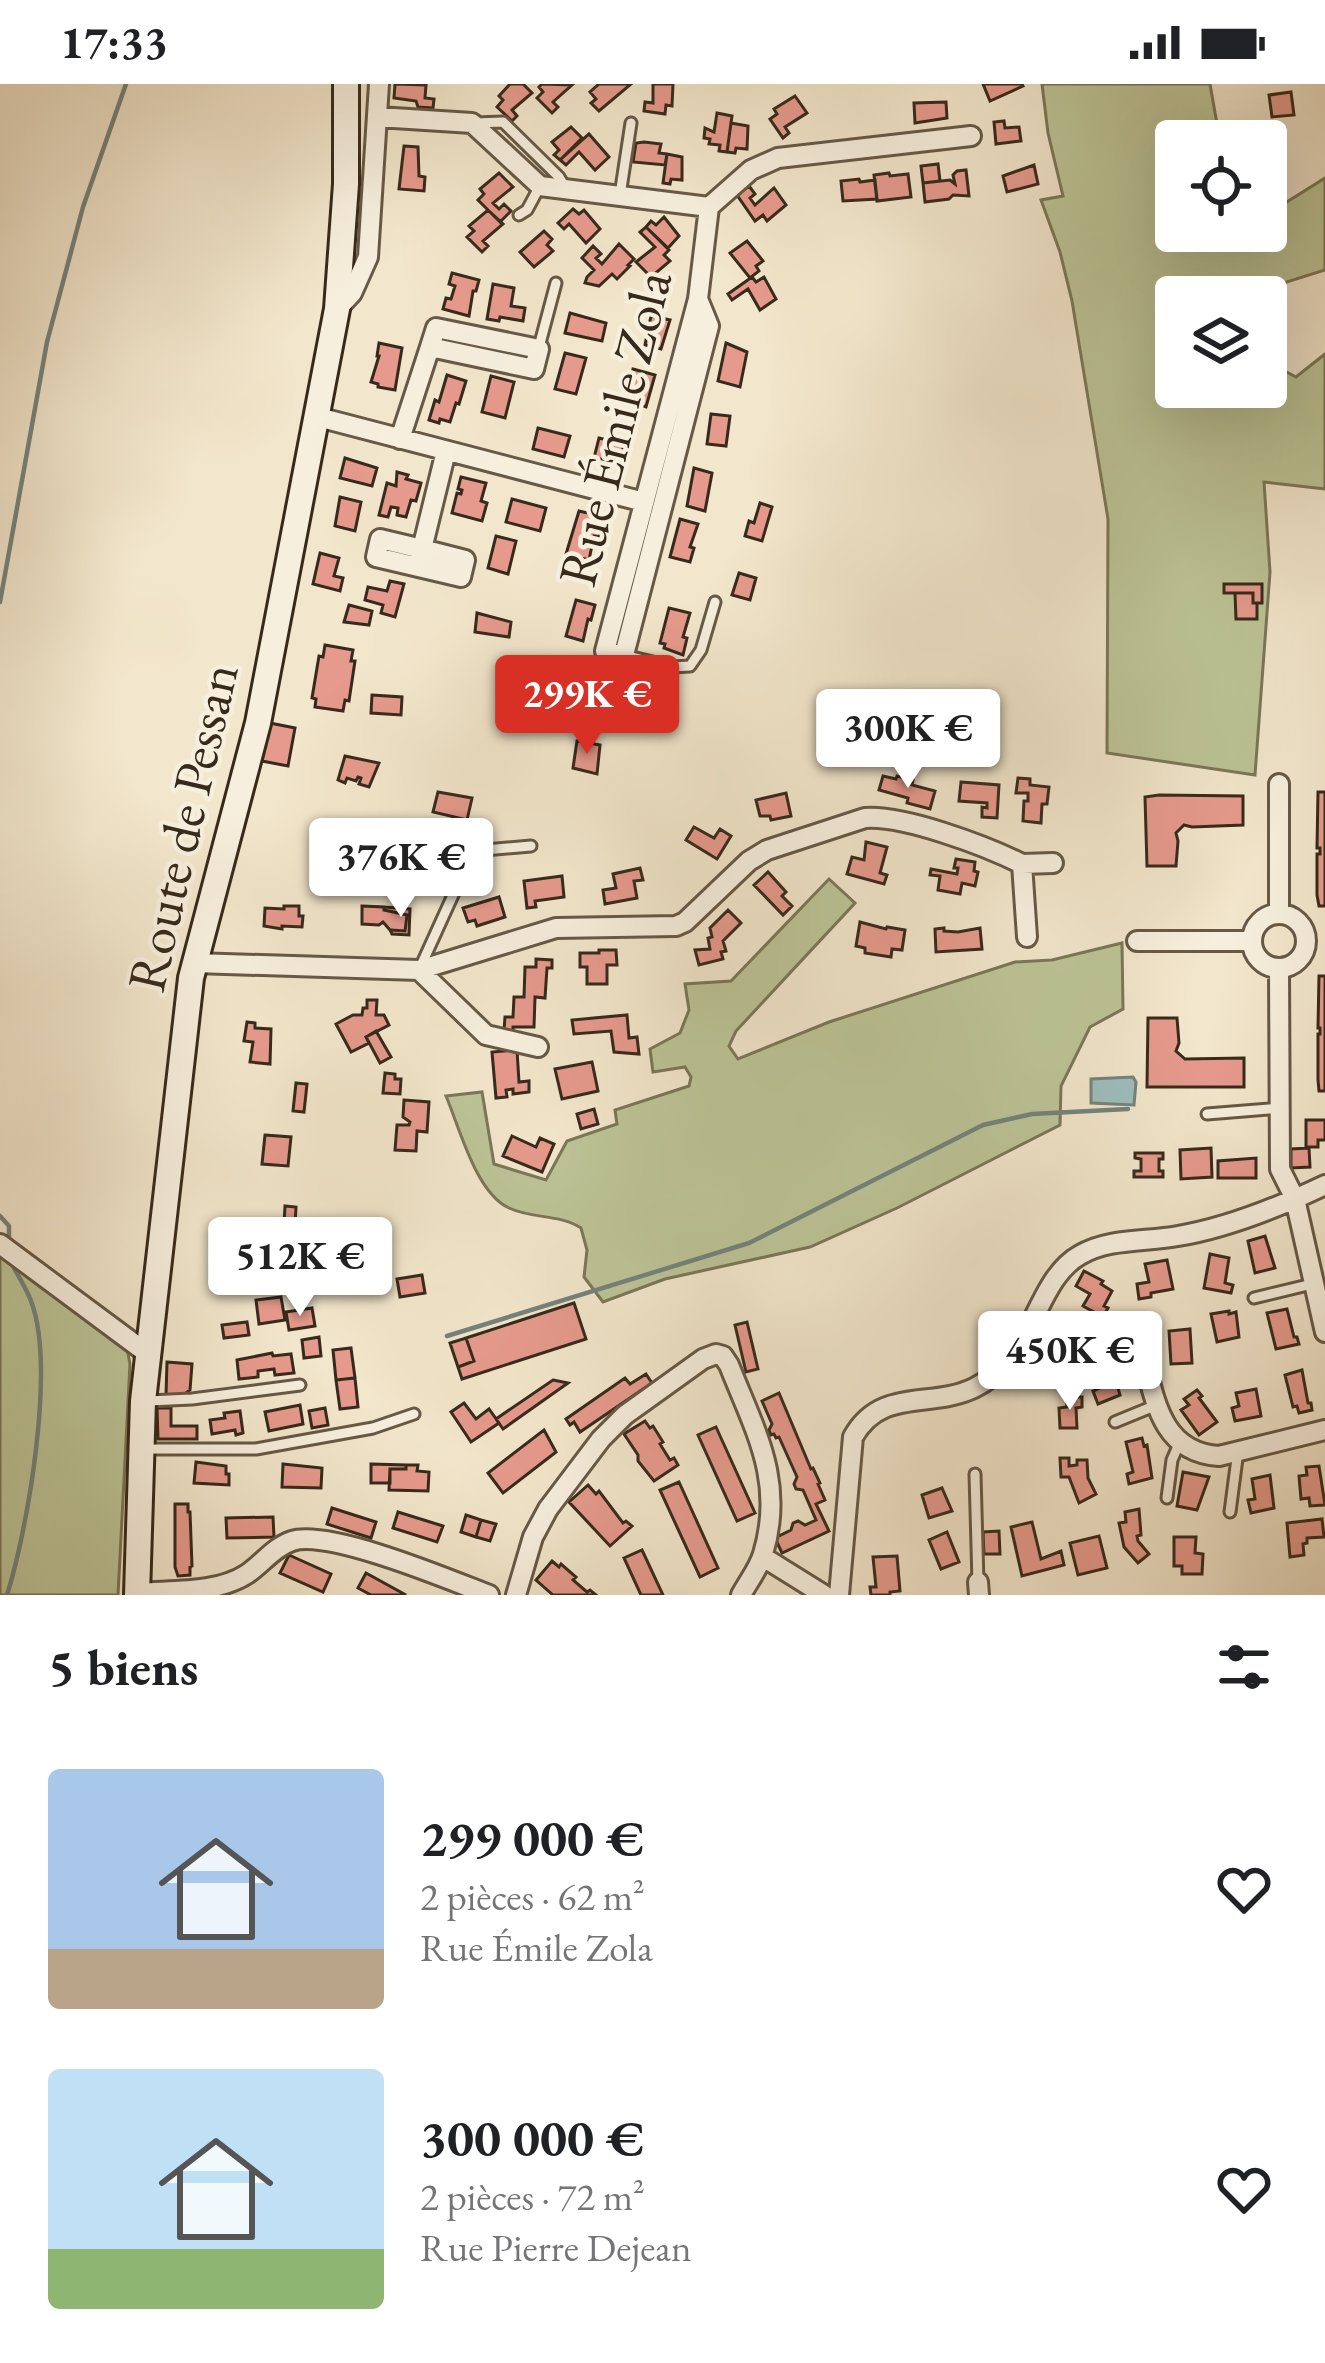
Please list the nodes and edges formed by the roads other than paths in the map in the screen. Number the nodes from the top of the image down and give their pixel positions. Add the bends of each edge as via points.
1 (346, 84) edge
2 (379, 84) edge
3 (378, 118) junction
4 (472, 123) junction
5 (631, 123) dead end
6 (971, 136) dead end
7 (540, 186) junction
8 (566, 189) junction
9 (620, 196) junction
10 (709, 207) junction
11 (519, 215) dead end
12 (556, 283) dead end
13 (698, 299) junction
14 (337, 309) junction
15 (538, 349) joint
16 (318, 417) junction
17 (400, 439) junction
18 (446, 451) junction
19 (644, 502) junction
20 (420, 558) dead end
21 (715, 602) dead end
22 (625, 655) junction
23 (1279, 784) dead end
24 (531, 847) dead end
25 (1053, 863) dead end
26 (1022, 864) junction
27 (1279, 914) junction
28 (1027, 937) dead end
29 (1137, 941) dead end
30 (1252, 941) junction
31 (1316, 942) edge
32 (194, 963) junction
33 (1280, 968) junction
34 (419, 970) junction
35 (538, 1047) dead end
36 (1280, 1108) junction
37 (1207, 1114) dead end
38 (1325, 1185) edge
39 (1295, 1199) junction
40 (6, 1248) edge
41 (1314, 1283) junction
42 (1253, 1298) dead end
43 (1325, 1331) edge
44 (1139, 1340) dead end
45 (148, 1354) junction
46 (300, 1385) dead end
47 (143, 1401) junction
48 (1159, 1405) junction
49 (414, 1414) dead end
50 (1115, 1422) dead end
51 (1325, 1430) edge
52 (1179, 1444) junction
53 (142, 1449) junction
54 (1238, 1451) junction
55 (974, 1474) dead end
56 (1167, 1498) dead end
57 (1230, 1511) dead end
58 (763, 1557) junction
59 (979, 1589) edge
60 (137, 1594) edge
61 (489, 1595) edge
62 (516, 1595) edge
63 (741, 1595) edge
64 (824, 1595) edge
65 (838, 1595) edge

1 - 14 main road, Route de Pessan
2 - 3 street
3 - 4 street
3 - 14 street via 368,257
4 - 7 street
4 - 8 lane via 503,122
5 - 9 lane
6 - 10 street via 778,158
7 - 8 street
7 - 11 lane
8 - 9 street
9 - 10 street
10 - 13 street, Rue Émile Zola
12 - 15 lane
13 - 19 street, Rue Émile Zola
13 - 22 street via 709,326
14 - 16 main road, Route de Pessan
15 - 17 street via 534,369 430,347
16 - 17 street
16 - 32 main road, Route de Pessan via 258,723
17 - 18 street
18 - 19 street
18 - 20 street
19 - 22 street, Rue Émile Zola via 605,651
21 - 22 lane via 690,666
23 - 27 street
24 - 34 lane via 473,851
25 - 26 street
26 - 28 street
26 - 34 street via 945,835 866,818 767,850 676,926 556,928
27 - 30 street via 1260,922
27 - 31 street
29 - 30 street
30 - 33 street via 1260,960
31 - 33 street
32 - 34 street
32 - 45 main road, Route de Pessan
33 - 36 street
34 - 35 street via 486,1035
36 - 37 lane
36 - 39 street via 1280,1168
38 - 39 street
39 - 41 street
39 - 65 street via 1180,1236 1078,1256 995,1375 948,1396 874,1411 853,1437
40 - 45 street
41 - 42 lane
41 - 43 street
44 - 48 street
45 - 47 main road, Route de Pessan
46 - 47 lane
47 - 53 main road, Route de Pessan
48 - 50 lane
48 - 52 street
49 - 53 lane via 256,1449
51 - 54 street
52 - 54 street via 1201,1455
52 - 56 lane
53 - 60 main road, Route de Pessan
54 - 57 lane
55 - 59 lane
58 - 62 street via 768,1463 729,1365 716,1354 602,1438 548,1509
58 - 63 street
58 - 64 street
60 - 61 street via 214,1587 307,1538 374,1552

